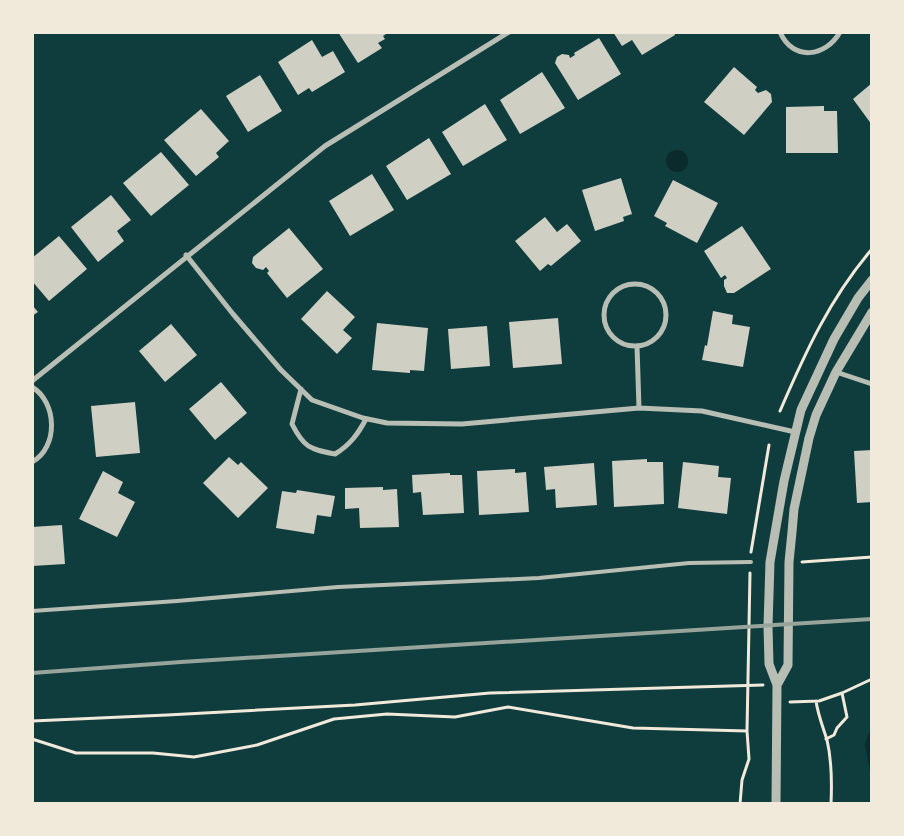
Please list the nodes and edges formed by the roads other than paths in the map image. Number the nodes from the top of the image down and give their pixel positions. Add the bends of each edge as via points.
1 (509, 32) edge
2 (780, 32) edge
3 (840, 32) edge
4 (186, 256) junction
5 (872, 280) edge
6 (872, 312) edge
7 (637, 346) junction
8 (836, 372) junction
9 (32, 381) edge
10 (872, 384) edge
11 (32, 387) edge
12 (301, 389) junction
13 (639, 408) junction
14 (366, 419) junction
15 (795, 432) junction
16 (32, 462) edge
17 (751, 562) road end
18 (32, 611) edge
19 (777, 685) junction
20 (776, 804) edge

1 - 4 street via 325,146
2 - 3 street via 787,44 805,53 827,48
4 - 9 street
4 - 12 street via 281,370
5 - 15 street via 834,339 801,410
6 - 8 street
7 - 7 street via 651,342 659,335 666,316 665,305 656,292 643,284 632,283 622,286 606,300 604,320 613,338
7 - 13 street
8 - 10 street
8 - 19 street via 816,415 794,509 789,562 788,665
11 - 16 street via 44,397 49,407 52,432 44,453
12 - 14 street via 312,400
12 - 14 street via 292,424 301,442 316,450 335,454 346,448
13 - 14 street via 462,424 386,423
13 - 15 street via 702,411
15 - 19 street via 770,562 769,664
17 - 18 lane via 689,563 539,578 338,587
19 - 20 street

